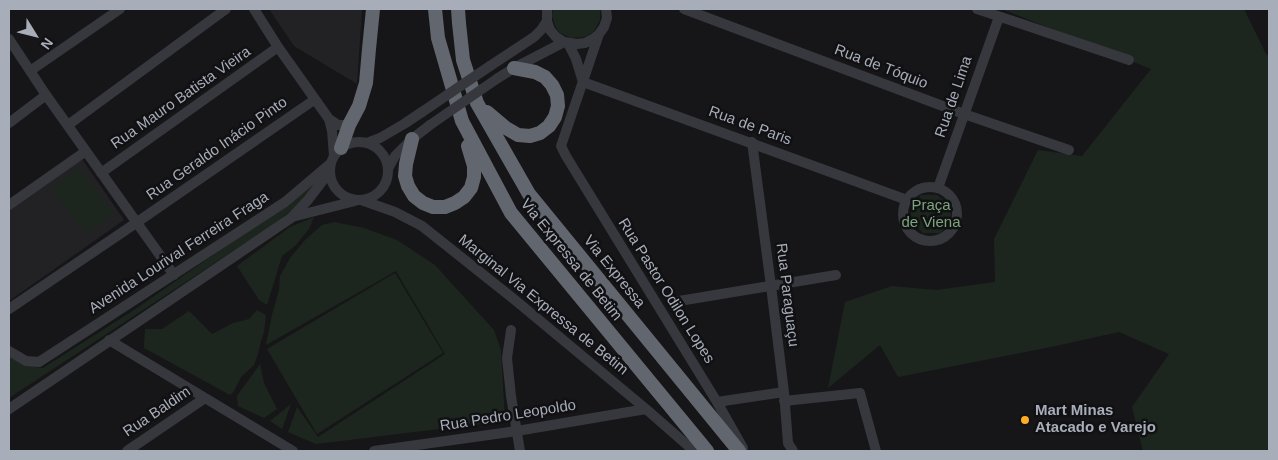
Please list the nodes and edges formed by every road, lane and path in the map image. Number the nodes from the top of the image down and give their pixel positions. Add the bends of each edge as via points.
1 (120, 9) edge
2 (226, 9) edge
3 (254, 9) edge
4 (374, 9) edge
5 (436, 9) edge
6 (458, 9) edge
7 (547, 9) edge
8 (606, 9) edge
9 (684, 9) edge
10 (976, 9) edge
11 (999, 17) junction
12 (547, 21) junction
13 (599, 34) junction
14 (566, 42) junction
15 (10, 43) edge
16 (278, 47) junction
17 (1130, 60) dead end
18 (514, 68) junction
19 (30, 71) junction
20 (583, 82) junction
21 (46, 95) junction
22 (314, 100) junction
23 (477, 103) junction
24 (964, 114) junction
25 (328, 118) junction
26 (462, 121) junction
27 (9, 123) edge
28 (68, 125) junction
29 (349, 125) junction
30 (412, 139) junction
31 (752, 142) junction
32 (367, 143) junction
33 (1069, 150) dead end
34 (86, 151) junction
35 (334, 160) junction
36 (388, 169) junction
37 (101, 173) junction
38 (938, 188) junction
39 (359, 200) junction
40 (907, 200) junction
41 (9, 205) edge
42 (291, 218) junction
43 (136, 223) junction
44 (174, 275) junction
45 (836, 275) dead end
46 (771, 286) junction
47 (673, 302) dead end
48 (9, 309) edge
49 (511, 330) dead end
50 (109, 340) junction
51 (9, 351) edge
52 (784, 396) junction
53 (205, 398) junction
54 (716, 402) junction
55 (9, 409) edge
56 (646, 409) junction
57 (517, 431) junction
58 (127, 451) edge
59 (293, 451) edge
60 (374, 451) edge
61 (520, 451) edge
62 (694, 451) edge
63 (707, 451) edge
64 (739, 451) edge
65 (745, 451) edge
66 (793, 451) edge
67 (876, 451) edge

1 - 19 street
2 - 28 street
3 - 16 street
4 - 29 highway via 366,83 360,106
5 - 26 highway, Via Expressa de Betim via 438,38
6 - 23 highway via 463,60
7 - 12 street
8 - 13 street via 607,18
9 - 24 street, Rua de Tóquio
10 - 11 street
11 - 17 street
11 - 24 street, Rua de Lima
12 - 14 street via 556,37
12 - 32 street, bridge via 534,37 404,124
13 - 14 street via 585,43
13 - 20 street
14 - 18 street
14 - 20 street via 576,59
15 - 19 street
16 - 22 street
16 - 37 street, Rua Mauro Batista Vieira
18 - 23 highway via 535,72 552,85 558,106 549,126 530,136 518,135
18 - 30 street, bridge
19 - 21 street
20 - 31 street, Rua de Paris
20 - 54 street, Rua Pastor Odilon Lopes via 562,146
21 - 27 street
21 - 28 street
22 - 25 street
22 - 43 street, Rua Geraldo Inácio Pinto
23 - 64 highway, Via Expressa via 529,194
24 - 33 street, Rua de Tóquio
24 - 38 street, Rua de Lima
25 - 29 street via 338,125
25 - 35 street
26 - 30 highway via 474,177 471,188 455,204 433,207 414,196 405,176
26 - 63 highway, Via Expressa de Betim via 511,213
28 - 34 street
29 - 35 highway
30 - 36 street via 395,156
31 - 40 street, Rua de Paris
31 - 46 street, Rua Paraguaçu
32 - 35 street via 349,144
32 - 36 street via 382,153
34 - 37 street
34 - 41 street
35 - 39 street via 331,180 335,188 340,194
35 - 42 street, Avenida Lourival Ferreira Fraga via 308,200
35 - 44 street, Avenida Lourival Ferreira Fraga via 285,202
36 - 39 street via 388,177 378,193
37 - 43 street
38 - 40 street via 920,188
38 - 40 street via 946,192 956,207 954,224 943,237 926,240 910,232 903,217
39 - 42 street, Avenida Lourival Ferreira Fraga
39 - 56 street, Marginal Via Expressa de Betim via 395,212 422,226
42 - 50 street, Avenida Lourival Ferreira Fraga
43 - 44 street
43 - 48 street, Rua Geraldo Inácio Pinto
44 - 51 street, Avenida Lourival Ferreira Fraga via 39,362 26,361
45 - 46 street
46 - 47 street
46 - 52 street, Rua Paraguaçu
49 - 57 street via 507,358
50 - 53 street
50 - 55 street, Avenida Lourival Ferreira Fraga
52 - 54 street
52 - 66 street, Rua Paraguaçu via 788,443
52 - 67 street via 860,393
53 - 58 street, Rua Baldim
53 - 59 street
54 - 65 street, Rua Pastor Odilon Lopes
56 - 57 street, Rua Pedro Leopoldo
56 - 62 street, Marginal Via Expressa de Betim
57 - 60 street, Rua Pedro Leopoldo
57 - 61 street

